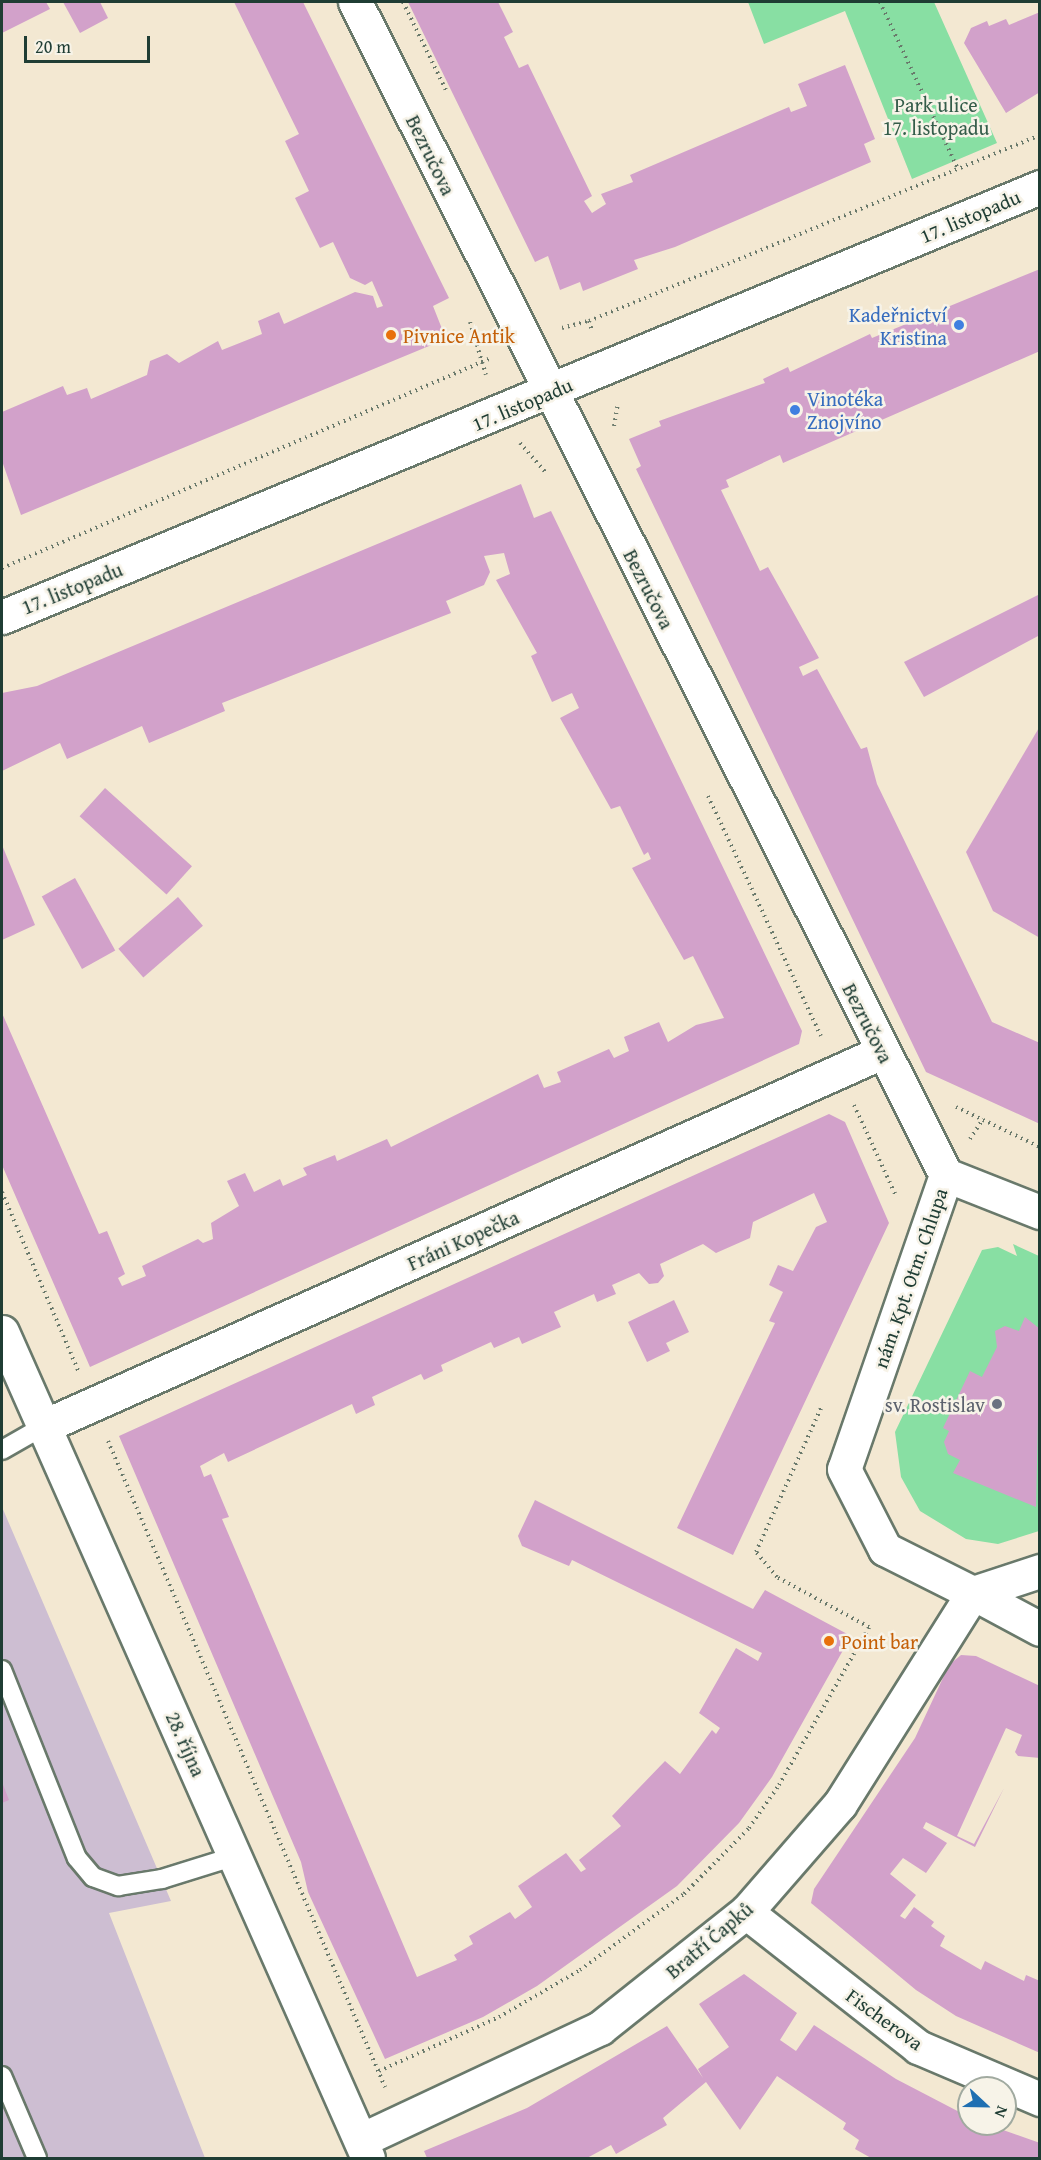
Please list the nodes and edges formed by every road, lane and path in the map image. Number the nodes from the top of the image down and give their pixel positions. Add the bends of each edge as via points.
1 (355, 2) edge
2 (880, 2) edge
3 (1040, 135) edge
4 (957, 167) junction
5 (1040, 187) edge
6 (589, 321) dead end
7 (480, 363) dead end
8 (550, 394) junction
9 (2, 568) edge
10 (2, 616) edge
11 (882, 1052) junction
12 (946, 1175) junction
13 (2, 1192) edge
14 (1040, 1212) edge
15 (2, 1332) edge
16 (93, 1406) junction
17 (44, 1426) junction
18 (2, 1450) edge
19 (1040, 1571) edge
20 (973, 1593) junction
21 (1040, 1629) edge
22 (2, 1670) edge
23 (236, 1856) junction
24 (746, 1912) junction
25 (2, 2076) edge
26 (1040, 2099) edge
27 (399, 2122) junction
28 (365, 2149) edge
29 (37, 2158) edge

1 - 8 street, Bezručova
2 - 4 path
3 - 4 path
4 - 6 path
5 - 8 street, 17. listopadu
7 - 9 path
8 - 10 street, 17. listopadu
8 - 11 street, Bezručova
11 - 12 street, Bezručova
11 - 16 street, Fráni Kopečka
12 - 14 street, nám. Kpt. Otm. Chlupa
12 - 20 street, nám. Kpt. Otm. Chlupa via 844,1469 885,1549
13 - 16 path
15 - 17 street, 28. října
16 - 17 street, Fráni Kopečka
16 - 27 path
17 - 18 lane
17 - 23 street, 28. října
19 - 20 street
20 - 21 street, nám. Kpt. Otm. Chlupa
20 - 24 street, Bratří Čapků via 840,1804
22 - 23 lane via 77,1858 93,1877 118,1886
23 - 28 street, 28. října
24 - 26 street, Fischerova via 918,2047
24 - 27 street, Bratří Čapků via 600,2028
25 - 29 lane
27 - 28 street, Bratří Čapků

